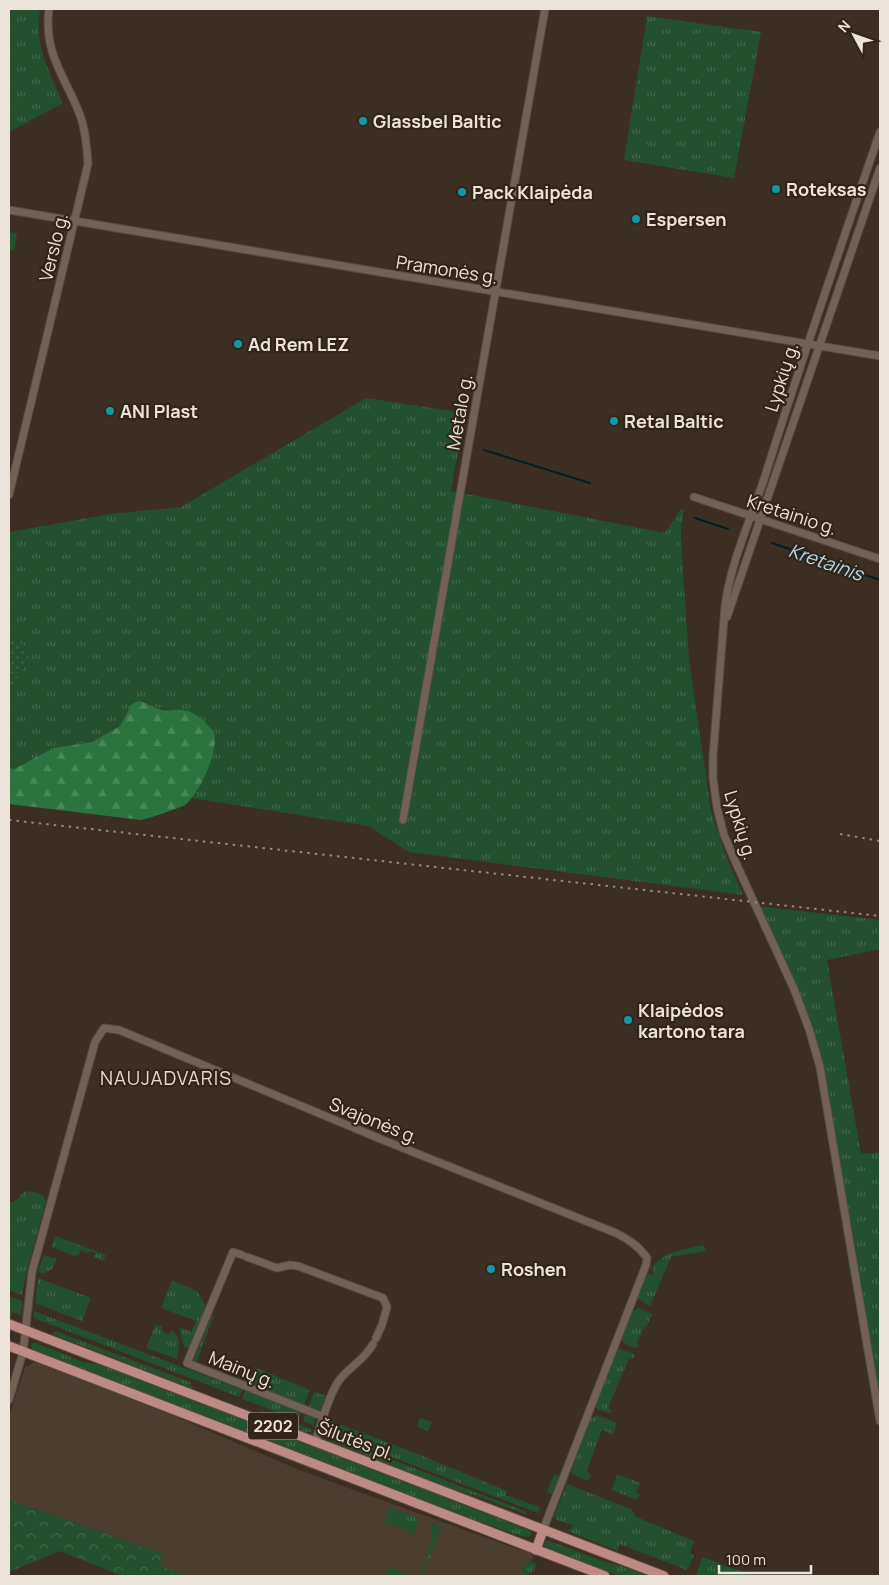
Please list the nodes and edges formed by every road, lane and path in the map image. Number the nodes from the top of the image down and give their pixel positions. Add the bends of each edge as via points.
1 (49, 9) edge
2 (545, 9) edge
3 (880, 132) edge
4 (880, 168) edge
5 (9, 210) edge
6 (74, 222) junction
7 (496, 292) junction
8 (807, 344) junction
9 (820, 346) junction
10 (880, 356) edge
11 (9, 495) edge
12 (694, 497) dead end
13 (752, 516) junction
14 (761, 519) junction
15 (880, 559) edge
16 (723, 634) junction
17 (403, 820) dead end
18 (9, 1324) edge
19 (27, 1331) junction
20 (9, 1346) edge
21 (23, 1352) junction
22 (9, 1400) edge
23 (324, 1417) junction
24 (880, 1421) edge
25 (315, 1442) junction
26 (543, 1530) junction
27 (536, 1550) junction
28 (598, 1575) edge
29 (664, 1576) edge

1 - 6 street, Verslo g. via 47,24 55,62 81,118 86,138 88,164
2 - 7 street, Metalo g.
3 - 8 street, Lypkių g.
4 - 9 street, Lypkių g.
5 - 6 street, Pramonės g.
6 - 7 street, Pramonės g.
6 - 11 street, Verslo g.
7 - 8 street, Pramonės g.
7 - 17 street, Metalo g.
8 - 9 street, Pramonės g.
8 - 13 street, Lypkių g.
9 - 10 street, Pramonės g.
9 - 14 street, Lypkių g.
12 - 13 street, Kretainio g.
13 - 14 street, Kretainio g.
13 - 16 street, Lypkių g. via 729,584
14 - 15 street, Kretainio g.
14 - 16 street, Lypkių g.
16 - 24 street, Lypkių g. via 713,744 714,789 724,834 794,989 820,1067
18 - 19 main road, Šilutės pl. / 2202
19 - 21 street
19 - 25 main road, Šilutės pl. / 2202
19 - 26 street, Svajonės g. via 32,1272 95,1042 104,1028 119,1030 616,1234 634,1243 644,1253 646,1264
20 - 21 main road, 2202
21 - 22 street
21 - 27 main road, 2202
23 - 23 street, Mainų g. via 338,1382 368,1353 375,1341 387,1307 383,1298 298,1266 277,1268 232,1252 187,1363
23 - 25 street, Mainų g.
25 - 26 main road, Šilutės pl. / 2202
26 - 27 main road
26 - 29 main road, Šilutės pl. / 2202
27 - 28 main road, 2202

